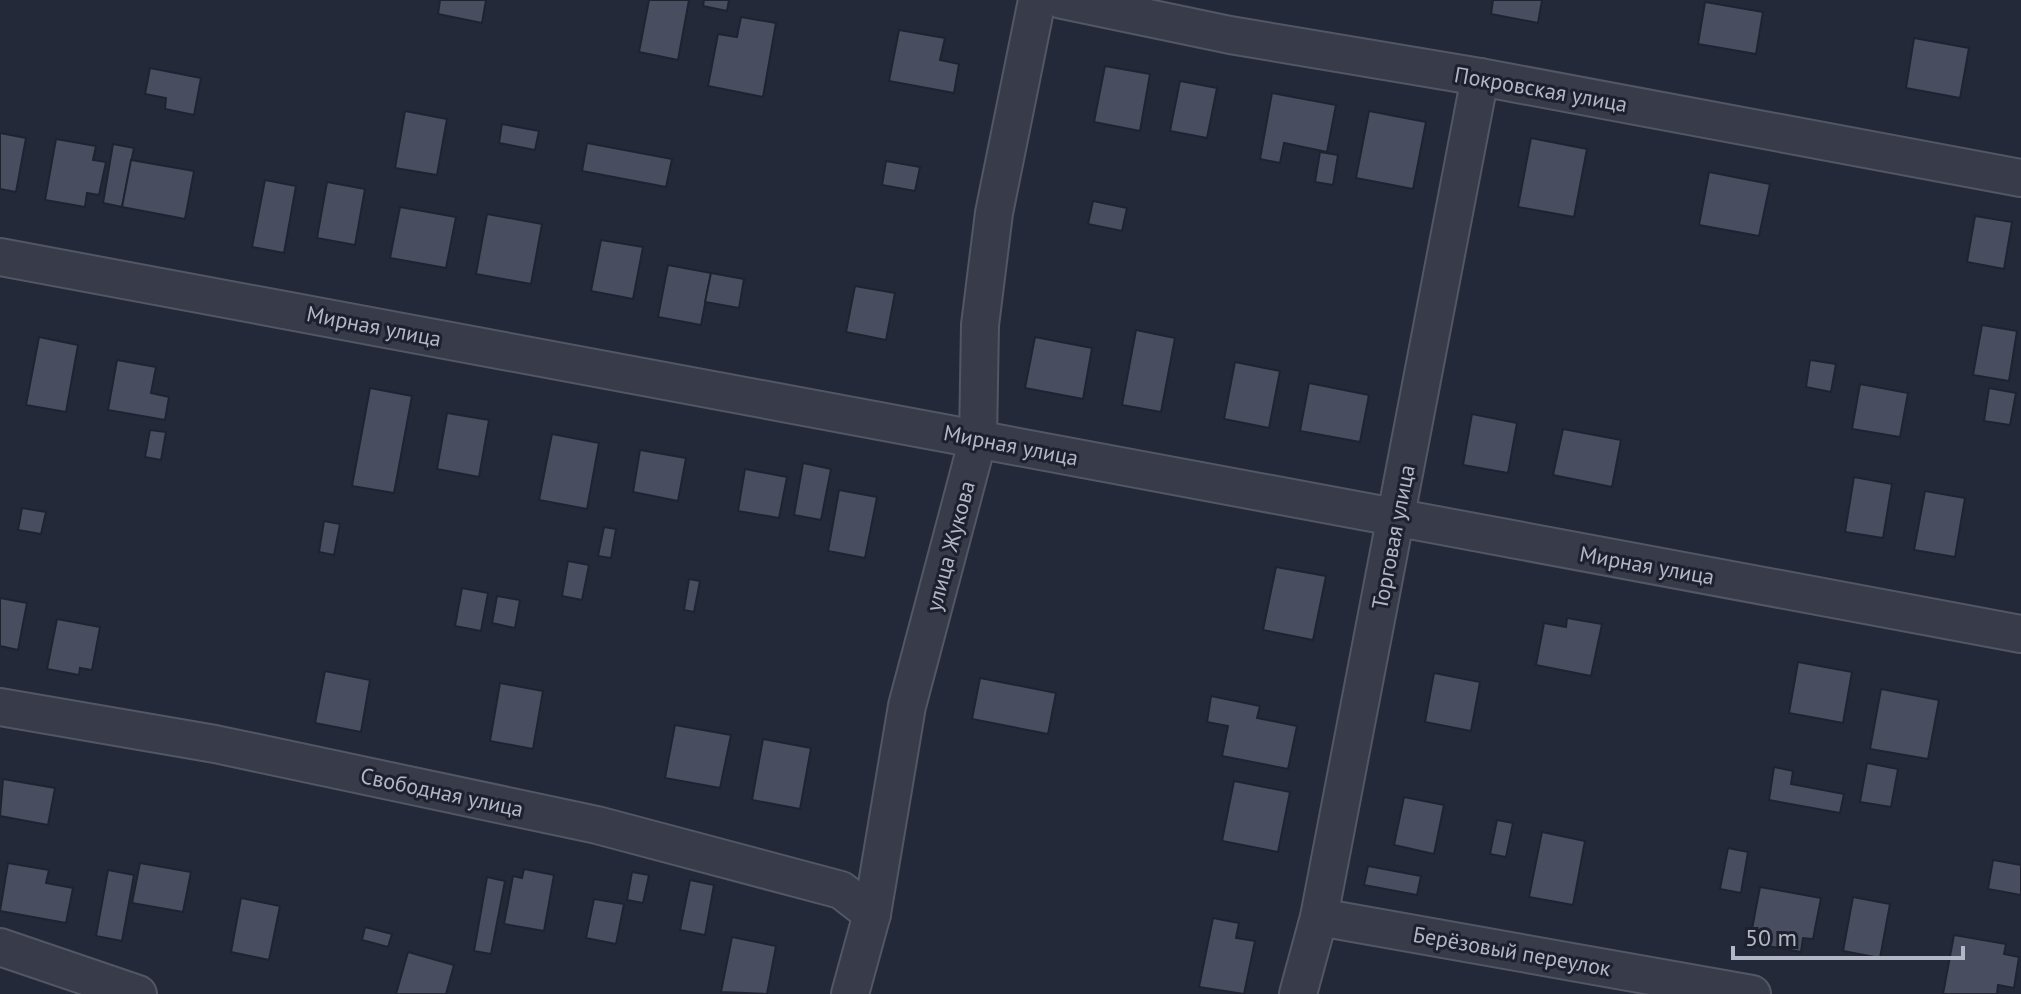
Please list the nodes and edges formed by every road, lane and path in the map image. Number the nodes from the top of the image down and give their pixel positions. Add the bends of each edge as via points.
1 (1037, 0) edge
2 (1062, 0) edge
3 (1480, 77) junction
4 (2021, 178) edge
5 (0, 257) edge
6 (978, 439) junction
7 (1397, 519) junction
8 (2021, 634) edge
9 (0, 707) edge
10 (872, 914) junction
11 (1319, 917) junction
12 (0, 947) edge
13 (138, 994) edge
14 (850, 994) edge
15 (1298, 994) edge
16 (1752, 994) edge

1 - 6 street, улица Жукова via 994,213 980,325
2 - 3 street, Покровская улица
3 - 4 street, Покровская улица
3 - 7 street, Торговая улица
5 - 6 street, Мирная улица
6 - 7 street, Мирная улица
6 - 10 street, улица Жукова via 907,706
7 - 8 street, Мирная улица
7 - 11 street, Торговая улица
9 - 10 street, Свободная улица via 215,744 597,825 841,890
10 - 14 street, улица Жукова
11 - 15 street, Торговая улица
11 - 16 street, Берёзовый переулок
12 - 13 street

